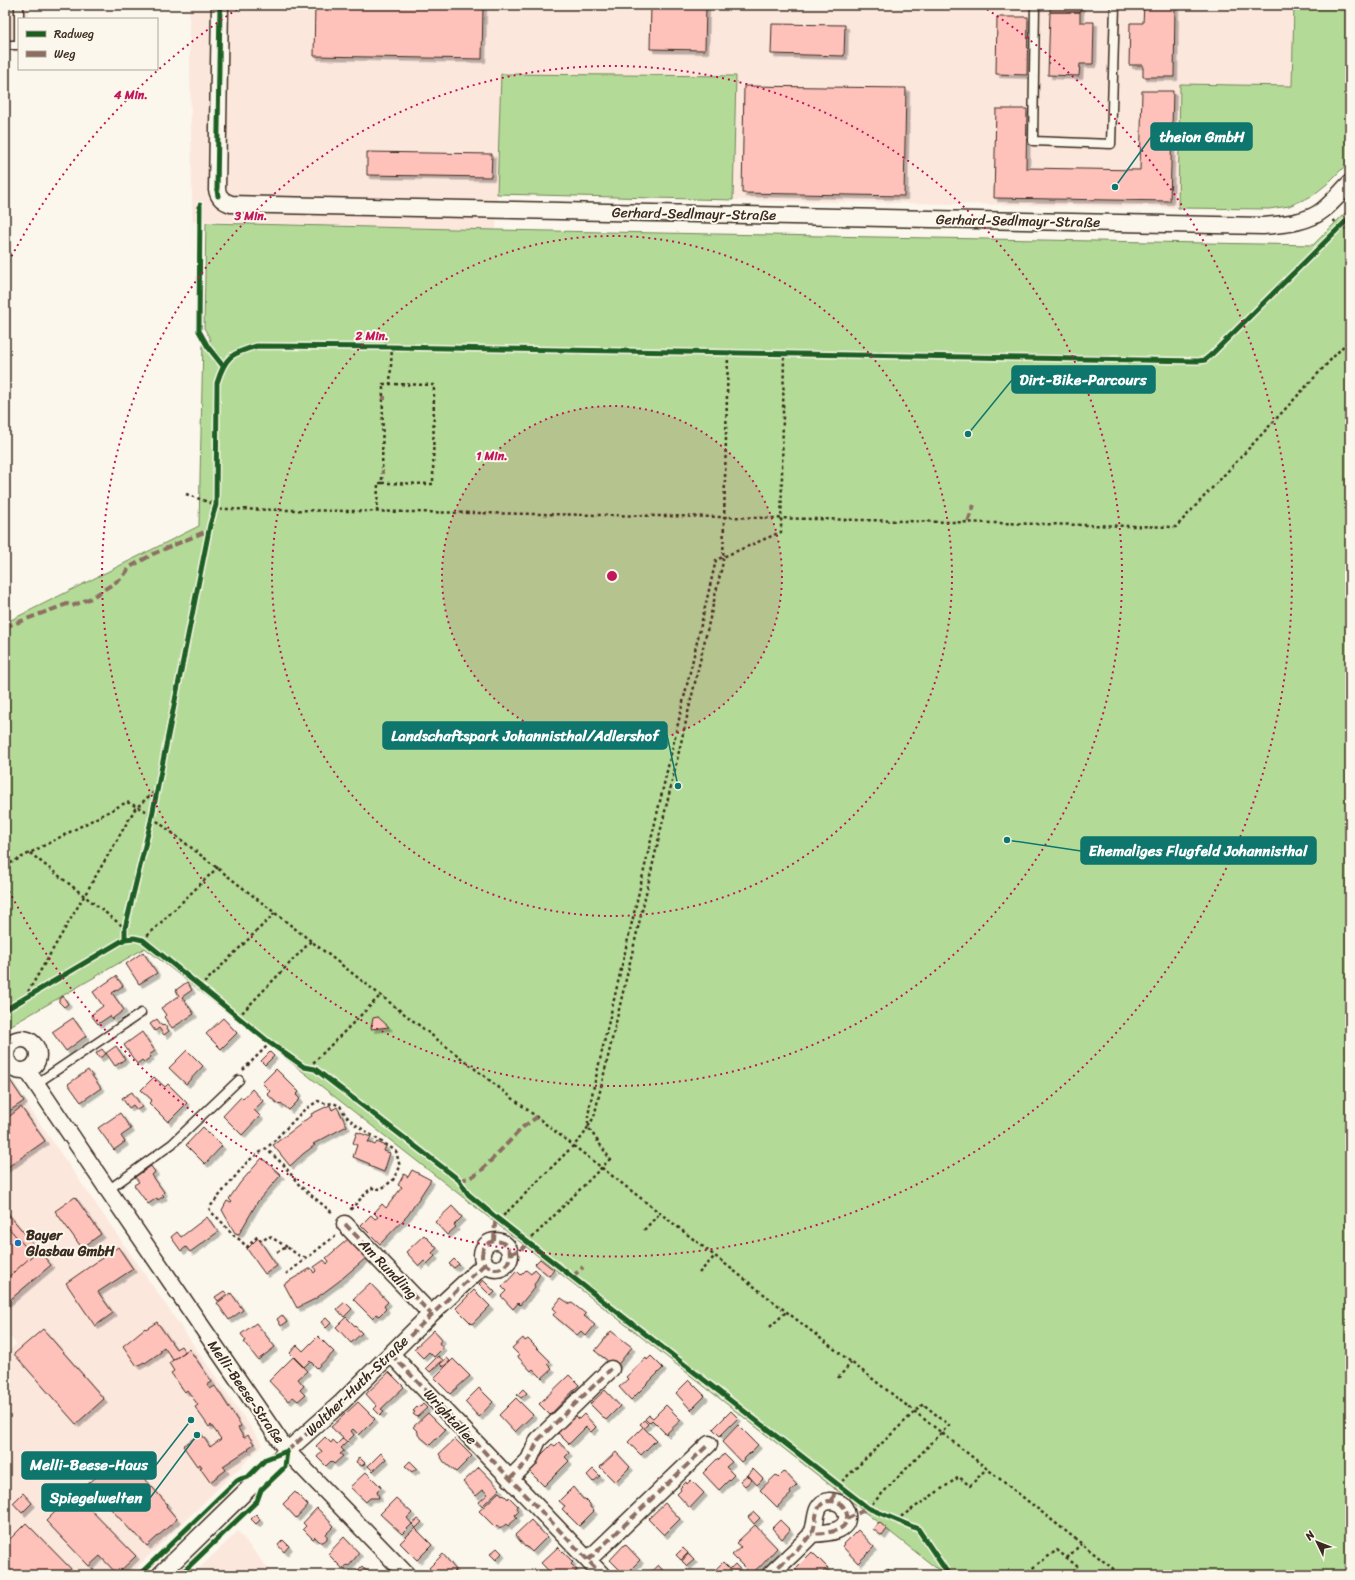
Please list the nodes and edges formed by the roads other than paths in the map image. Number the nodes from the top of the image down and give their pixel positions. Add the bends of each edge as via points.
1 (19, 5) edge
2 (220, 5) edge
3 (1035, 5) edge
4 (1115, 5) edge
5 (19, 18) edge
6 (5, 44) edge
7 (18, 45) edge
8 (1350, 183) edge
9 (141, 1012) dead end
10 (27, 1070) dead end
11 (239, 1080) road end
12 (36, 1084) junction
13 (108, 1190) junction
14 (345, 1224) road end
15 (485, 1264) dead end
16 (431, 1314) junction
17 (391, 1354) junction
18 (611, 1369) dead end
19 (709, 1444) dead end
20 (287, 1452) junction
21 (510, 1479) junction
22 (811, 1534) dead end
23 (588, 1560) junction
24 (160, 1575) edge
25 (407, 1575) edge
26 (602, 1575) edge
27 (770, 1575) edge

1 - 5 lane
2 - 8 street, Gerhard-Sedlmayr-Straße via 217,190 218,196 230,204 1263,226 1301,220 1322,211
3 - 4 lane via 1033,141 1111,144
6 - 7 lane
9 - 12 lane
10 - 12 street, Melli-Beese-Straße
11 - 13 lane via 172,1144
12 - 13 street, Melli-Beese-Straße
13 - 20 street, Melli-Beese-Straße
14 - 16 street, Am Rundling
15 - 16 street, Walther-Huth-Straße
16 - 17 street, Walther-Huth-Straße
17 - 20 street, Walther-Huth-Straße
17 - 21 street, Wrightallee
18 - 21 street via 538,1440 528,1460
19 - 23 street
20 - 24 street, Walther-Huth-Straße
20 - 25 street, Melli-Beese-Straße
21 - 23 street, Wrightallee
22 - 27 street
23 - 26 street, Wrightallee

